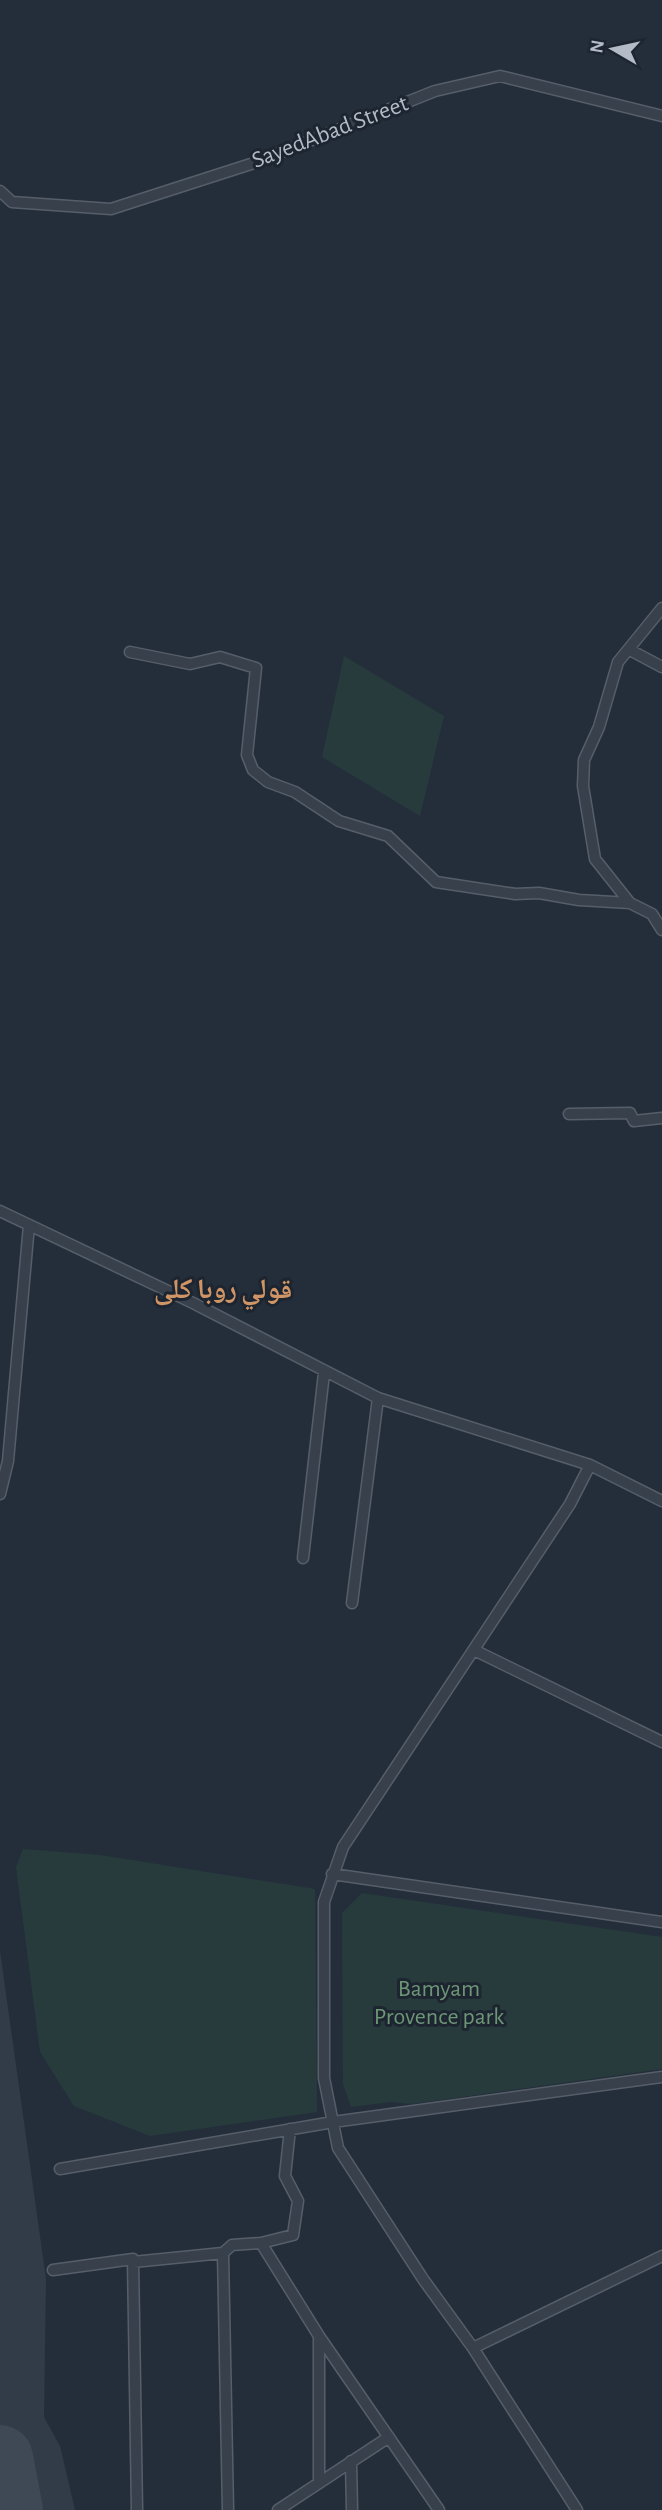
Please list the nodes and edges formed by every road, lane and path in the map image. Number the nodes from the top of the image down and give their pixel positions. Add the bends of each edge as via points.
1 (662, 116) edge
2 (0, 191) edge
3 (662, 608) edge
4 (630, 650) junction
5 (130, 652) dead end
6 (662, 667) edge
7 (630, 903) junction
8 (662, 930) edge
9 (569, 1114) dead end
10 (662, 1118) edge
11 (0, 1211) edge
12 (29, 1225) junction
13 (324, 1373) junction
14 (378, 1398) junction
15 (590, 1465) junction
16 (0, 1494) edge
17 (662, 1501) edge
18 (303, 1558) dead end
19 (352, 1603) dead end
20 (474, 1650) junction
21 (662, 1742) edge
22 (332, 1874) junction
23 (662, 1922) edge
24 (662, 2077) edge
25 (333, 2122) junction
26 (290, 2129) junction
27 (60, 2169) dead end
28 (261, 2243) junction
29 (223, 2253) junction
30 (662, 2256) edge
31 (133, 2259) junction
32 (53, 2270) dead end
33 (318, 2336) junction
34 (473, 2348) junction
35 (389, 2437) junction
36 (351, 2461) junction
37 (319, 2483) junction
38 (137, 2510) edge
39 (228, 2510) edge
40 (278, 2510) edge
41 (352, 2510) edge
42 (439, 2510) edge
43 (577, 2510) edge

1 - 2 street, SayedAbad Street via 500,76 435,91 254,163 111,209 12,202
3 - 4 street
4 - 6 street
4 - 7 street via 618,662 584,760 583,786 595,859
5 - 7 street via 190,664 220,657 256,668 247,755 253,769 339,821 388,836 436,882
7 - 8 street via 652,914
9 - 10 street via 630,1113 634,1121
11 - 12 street
12 - 13 street via 193,1303
12 - 16 street via 8,1461
13 - 14 street
13 - 18 street
14 - 15 street
14 - 19 street
15 - 17 street
15 - 20 street
20 - 21 street
20 - 22 street via 343,1847
22 - 23 street
22 - 25 street via 324,1902 324,2078
24 - 25 street
25 - 26 street
25 - 34 street via 338,2148 362,2189
26 - 27 street
26 - 28 street via 285,2176 298,2201 293,2235
28 - 29 street via 232,2245
28 - 33 street
29 - 31 street
29 - 39 street
30 - 34 street
31 - 32 street
31 - 38 street
33 - 35 street
33 - 37 street
34 - 43 street
35 - 36 street
35 - 42 street
36 - 37 street
36 - 41 street
37 - 40 street

